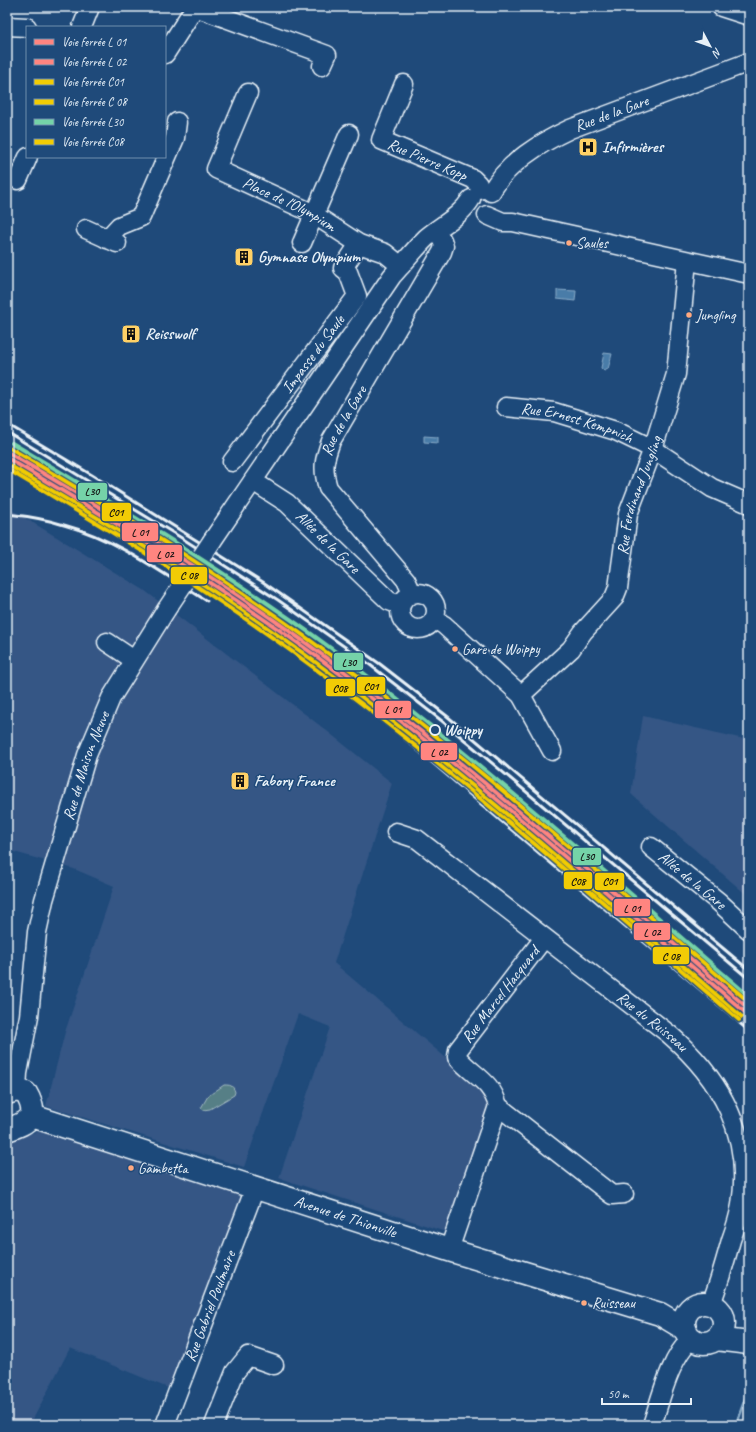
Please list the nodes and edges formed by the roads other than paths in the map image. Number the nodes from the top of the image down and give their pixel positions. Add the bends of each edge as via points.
1 (90, 7) edge
2 (721, 7) edge
3 (749, 16) edge
4 (7, 26) edge
5 (82, 26) edge
6 (26, 27) edge
7 (166, 52) edge
8 (749, 62) edge
9 (322, 66) dead end
10 (404, 84) dead end
11 (248, 93) dead end
12 (177, 122) dead end
13 (349, 134) dead end
14 (28, 158) edge
15 (18, 180) dead end
16 (484, 202) junction
17 (315, 216) junction
18 (86, 229) dead end
19 (442, 240) junction
20 (302, 243) dead end
21 (359, 244) junction
22 (414, 252) junction
23 (687, 261) junction
24 (401, 266) junction
25 (749, 274) edge
26 (506, 407) dead end
27 (653, 449) junction
28 (232, 462) dead end
29 (253, 480) junction
30 (749, 504) edge
31 (406, 599) junction
32 (434, 618) junction
33 (107, 642) dead end
34 (134, 660) junction
35 (521, 695) junction
36 (552, 751) dead end
37 (396, 832) dead end
38 (651, 847) dead end
39 (749, 930) edge
40 (544, 938) junction
41 (12, 1091) edge
42 (498, 1106) junction
43 (32, 1116) junction
44 (7, 1130) edge
45 (255, 1188) junction
46 (624, 1194) dead end
47 (449, 1250) junction
48 (711, 1304) junction
49 (688, 1327) junction
50 (720, 1330) junction
51 (747, 1342) edge
52 (274, 1365) dead end
53 (165, 1425) edge
54 (214, 1425) edge
55 (652, 1425) edge

1 - 5 street
2 - 3 street
4 - 6 street
7 - 9 street via 195,7 327,55
8 - 16 street, Rue de la Gare via 556,136 513,165 499,179
10 - 16 street, Rue Pierre Kopp via 381,140 473,179 478,184
11 - 17 street, Place de l'Olympium via 216,169
12 - 18 street via 175,138 141,217 119,226 112,241
13 - 17 street
14 - 15 street
16 - 19 street, Rue de la Gare
16 - 22 street, Rue de la Gare via 466,207 426,238
16 - 23 street via 503,222 513,222
17 - 20 street
17 - 21 street, Place de l'Olympium
19 - 22 street, Rue de la Gare
19 - 31 street, Rue de la Gare via 442,252 331,441 324,459 324,474 328,488 406,580
21 - 24 street, Place de l'Olympium via 385,253
21 - 28 street, Impasse du Saule via 343,268 348,272 357,296
22 - 24 street, Rue de la Gare
23 - 25 street
23 - 27 street, Rue Ferdinand Jungling via 676,374
24 - 29 street, Rue de la Gare
26 - 27 street, Rue Ernest Kempnich via 554,412 579,418 616,431
27 - 30 street, Rue Ernest Kempnich via 712,488
27 - 35 street, Rue Ferdinand Jungling via 628,514 618,588 614,598 582,632 571,649
29 - 31 street, Allée de la Gare via 287,503 389,600
29 - 34 street, Rue de Maison Neuve, bridge
31 - 32 street via 423,593 432,599 436,610
31 - 32 street via 400,617 406,625 411,628 423,628 432,623
32 - 35 street
33 - 34 street
34 - 41 street, Rue de Maison Neuve via 97,727 44,900 37,932 30,1016
35 - 36 street
37 - 40 street, Rue du Ruisseau via 417,839
38 - 39 street, Allée de la Gare
40 - 42 street, Rue Marcel Hacquard via 458,1050 457,1057 495,1093
40 - 48 street, Rue du Ruisseau via 686,1049 720,1092 733,1118 741,1143 744,1170 741,1206
41 - 43 main road via 26,1093 32,1104
42 - 46 street via 612,1195
42 - 47 street
43 - 44 main road via 27,1123
43 - 45 main road, Avenue de Thionville
45 - 47 main road, Avenue de Thionville
45 - 53 street, Rue Gabriel Poulmaire
47 - 49 main road, Avenue de Thionville via 660,1314
48 - 49 main road via 697,1304
48 - 50 main road via 721,1312
49 - 50 main road via 703,1344 709,1343
49 - 55 street
50 - 51 main road
52 - 54 street via 248,1356 235,1372

